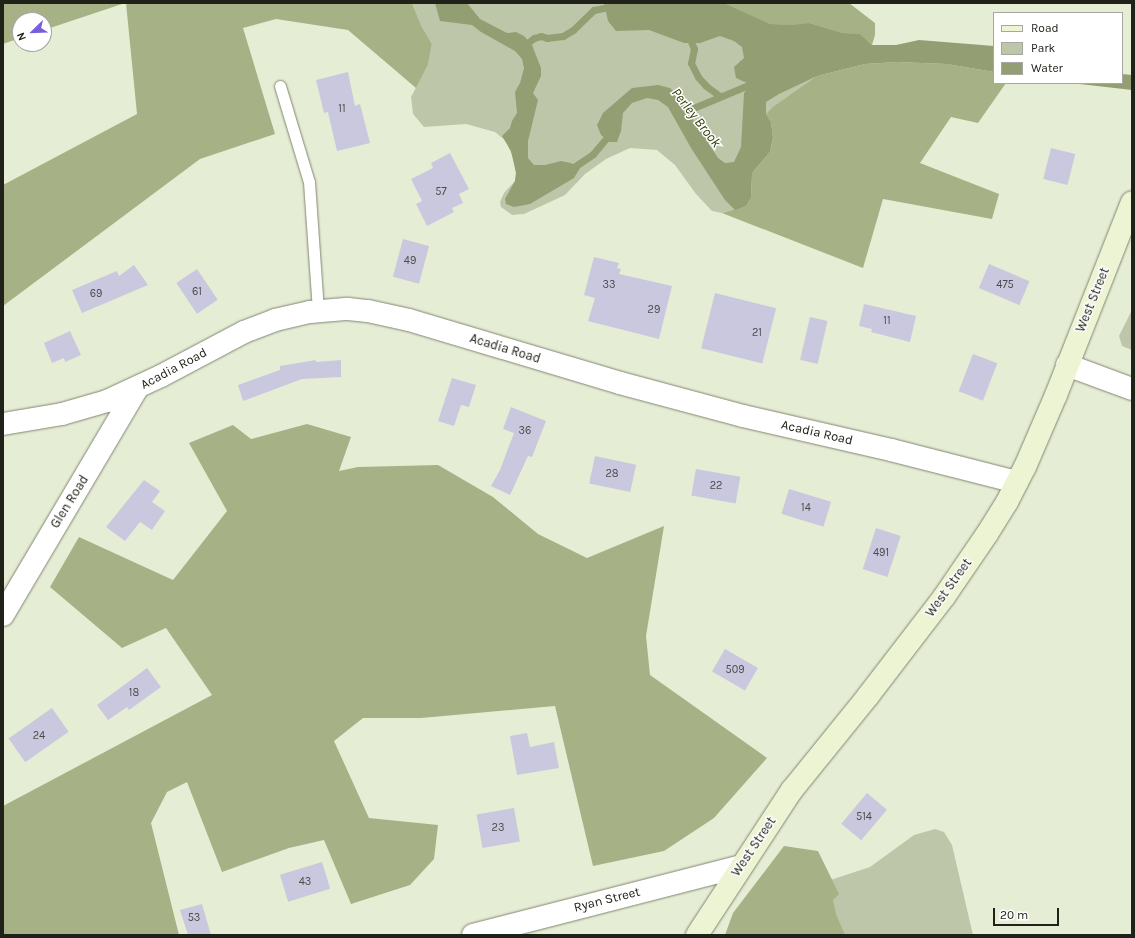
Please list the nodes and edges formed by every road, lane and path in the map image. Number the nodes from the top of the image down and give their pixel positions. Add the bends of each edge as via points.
1 (280, 86) dead end
2 (1132, 202) edge
3 (318, 311) junction
4 (1067, 365) junction
5 (136, 388) junction
6 (1132, 389) edge
7 (3, 424) edge
8 (1017, 482) junction
9 (3, 615) edge
10 (741, 866) junction
11 (473, 935) edge
12 (697, 935) edge

1 - 3 lane via 308,182
2 - 4 main road, West Street
3 - 5 street, Acadia Road via 292,315 244,332
3 - 8 street, Acadia Road via 355,310 409,320 620,383 744,416
4 - 6 street
4 - 8 main road, West Street
5 - 7 street, Acadia Road via 107,402 85,408
5 - 9 street, Glen Road
8 - 10 main road, West Street via 987,534 944,597 792,790
10 - 11 street, Ryan Street
10 - 12 main road, West Street

